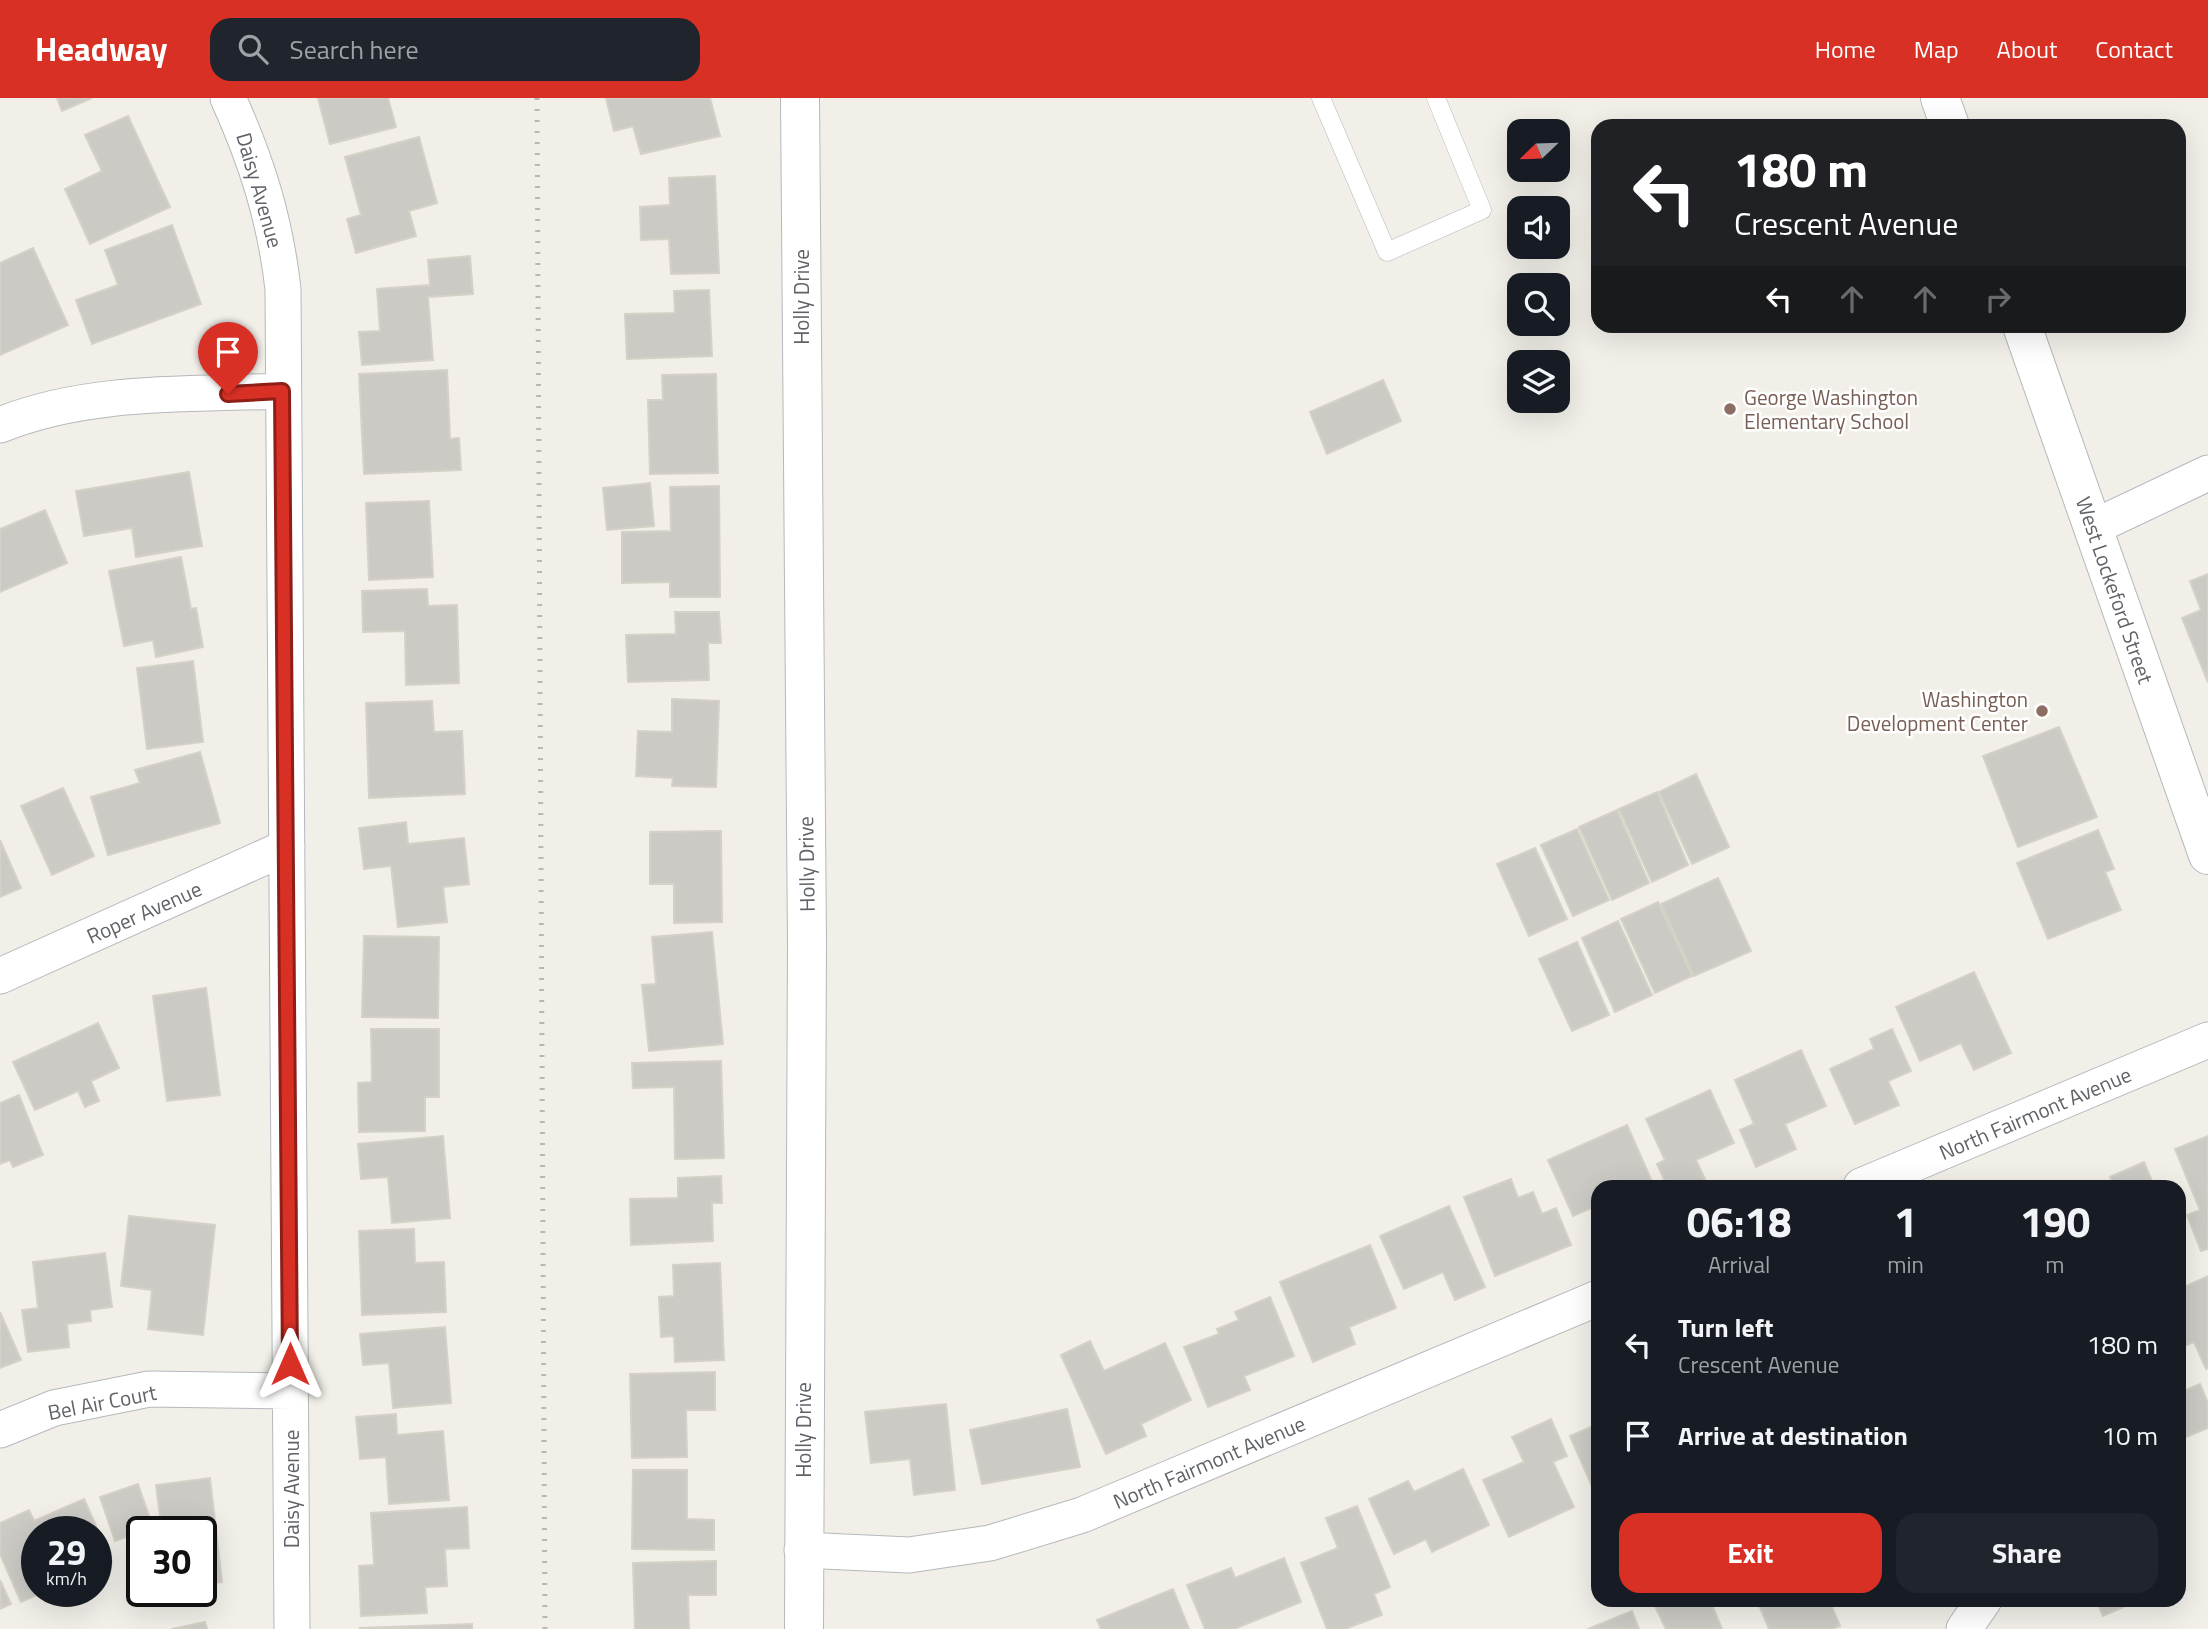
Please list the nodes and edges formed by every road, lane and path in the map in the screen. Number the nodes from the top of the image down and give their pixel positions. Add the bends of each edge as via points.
1 (228, 98) edge
2 (800, 98) edge
3 (1321, 98) edge
4 (1436, 98) edge
5 (1940, 98) edge
6 (1948, 119) edge
7 (2025, 333) edge
8 (282, 391) junction
9 (0, 425) edge
10 (2208, 473) edge
11 (2094, 527) junction
12 (288, 847) junction
13 (2208, 855) edge
14 (0, 976) edge
15 (2208, 1040) edge
16 (1875, 1180) edge
17 (1591, 1301) edge
18 (290, 1391) junction
19 (0, 1430) edge
20 (802, 1550) junction
21 (292, 1629) edge
22 (804, 1629) edge

1 - 8 street, Daisy Avenue via 252,152 276,233 283,289
2 - 20 street, Holly Drive via 807,943
3 - 4 lane via 1387,252 1482,210
5 - 6 street
7 - 11 street, West Lockeford Street
8 - 9 street via 93,399 33,412
8 - 12 street, Daisy Avenue
10 - 11 street
11 - 13 street, West Lockeford Street
12 - 14 street, Roper Avenue
12 - 18 street, Daisy Avenue
15 - 16 street, North Fairmont Avenue
17 - 20 street, North Fairmont Avenue via 1082,1516 990,1544 909,1555
18 - 19 street, Bel Air Court via 149,1389 54,1408
18 - 21 street, Daisy Avenue
20 - 22 street, Holly Drive

